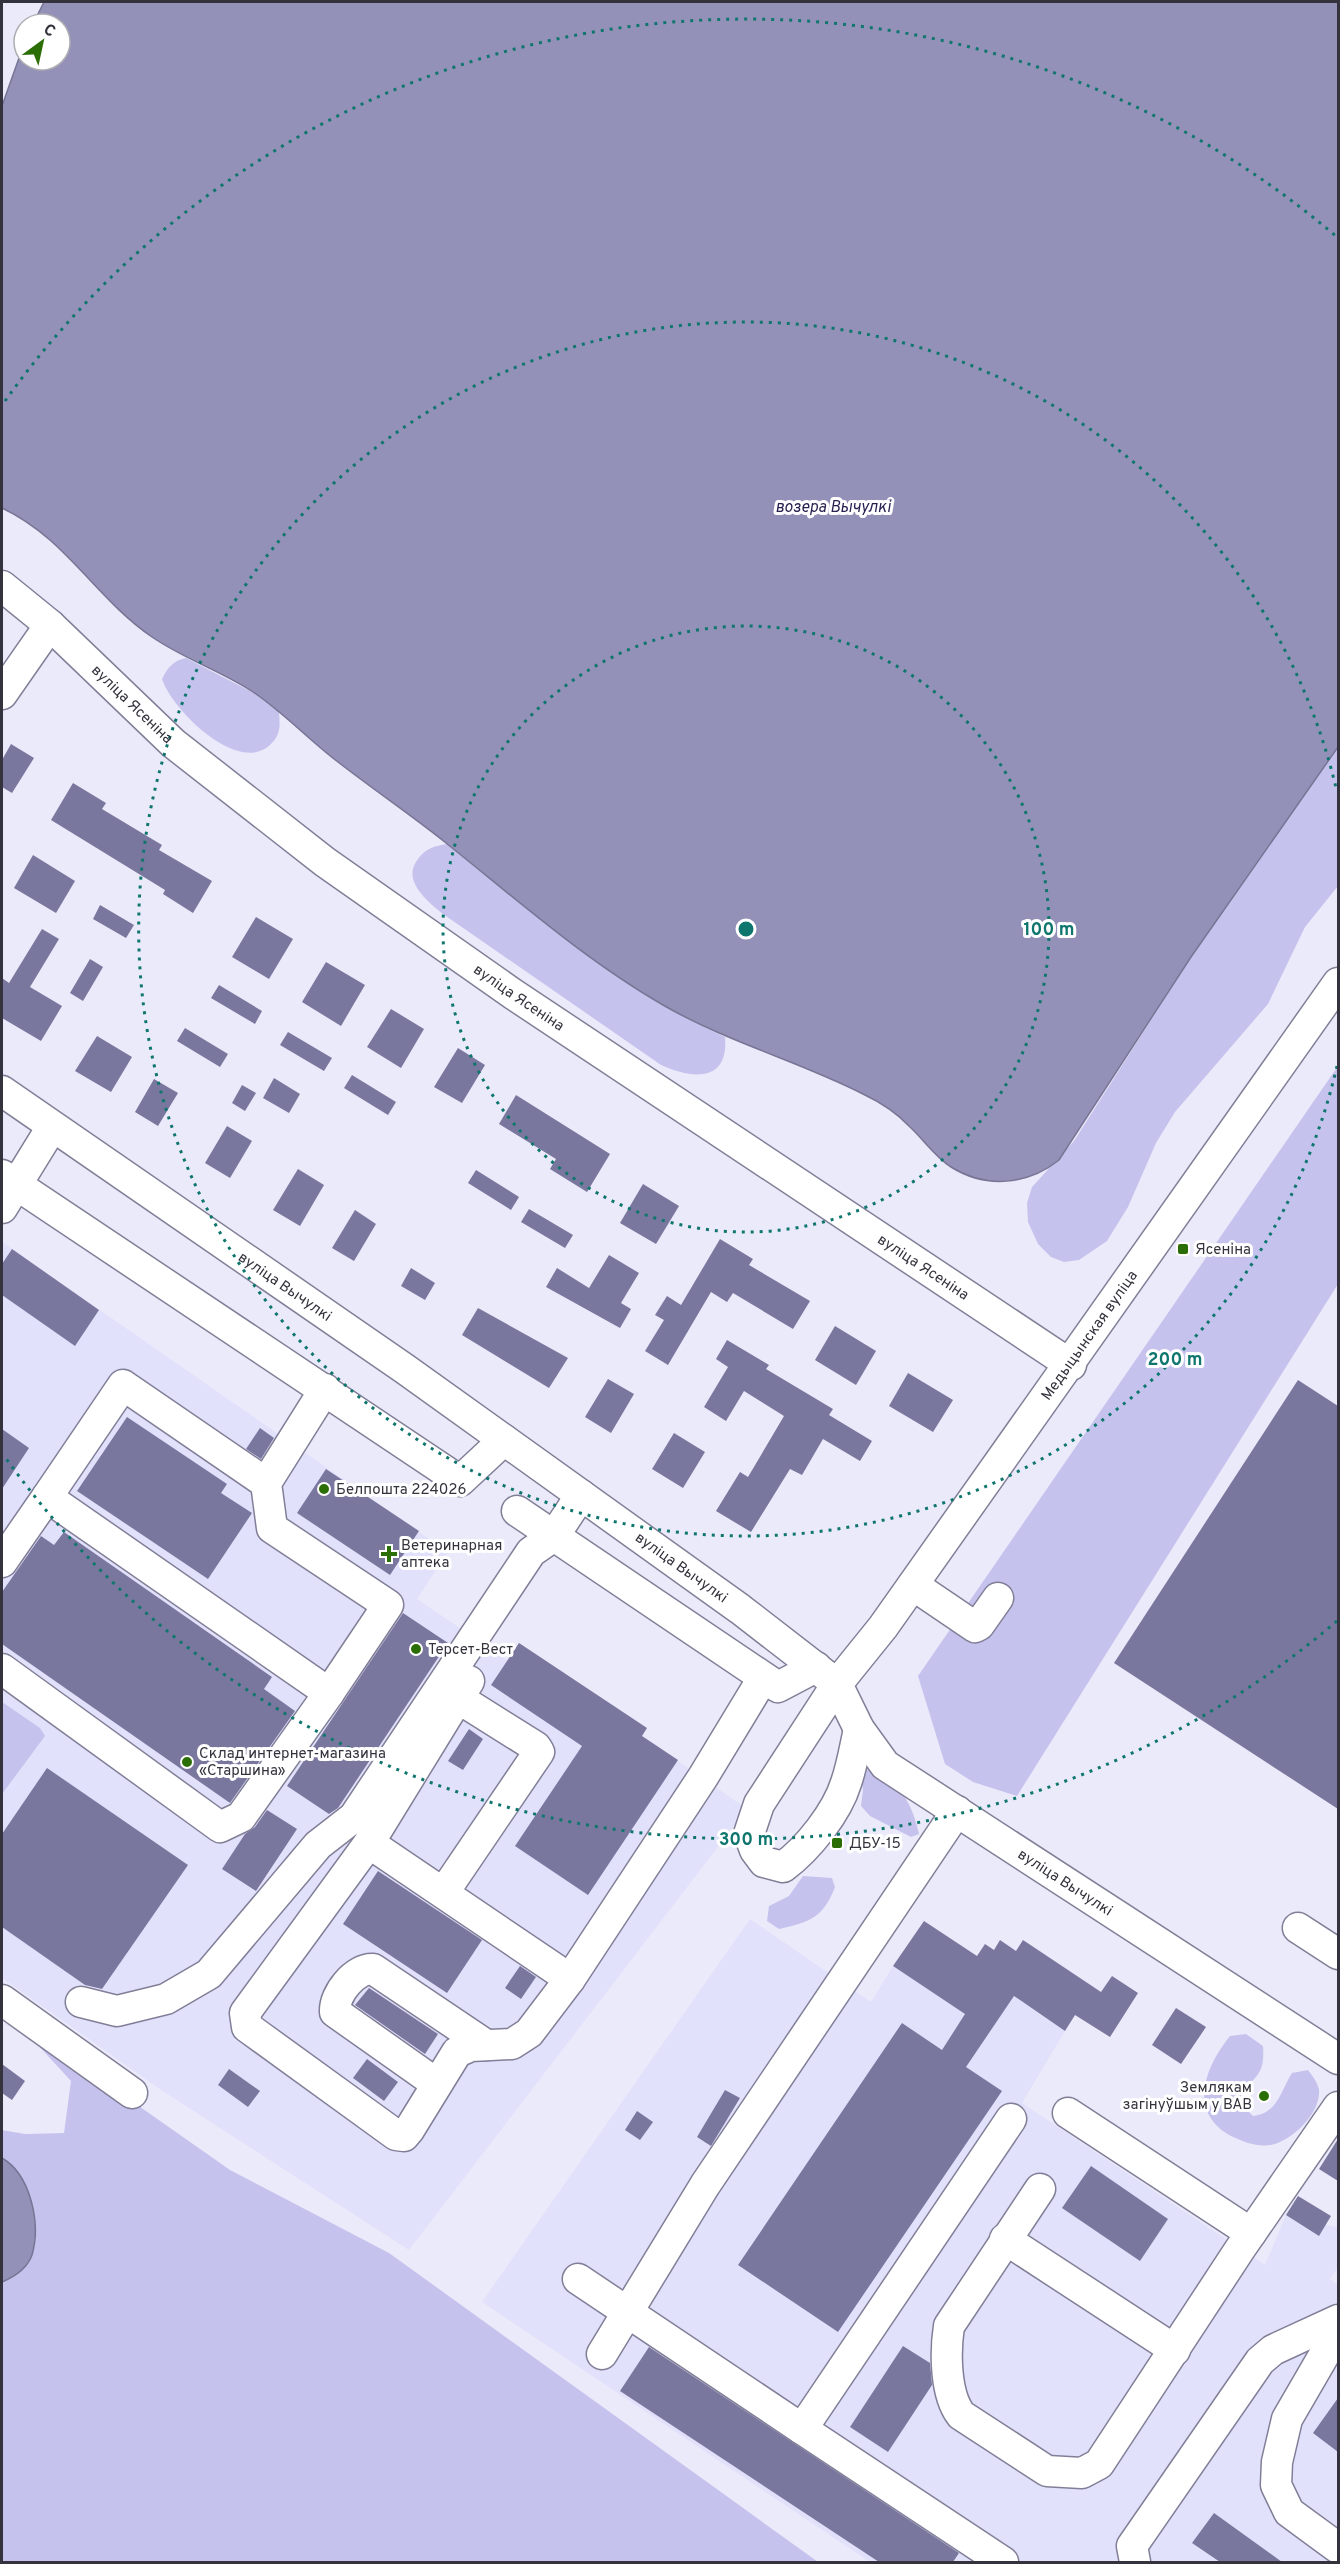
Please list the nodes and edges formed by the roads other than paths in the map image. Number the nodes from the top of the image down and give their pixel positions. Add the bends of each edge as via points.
1 (2, 585) edge
2 (50, 625) junction
3 (2, 694) edge
4 (1338, 983) edge
5 (2, 1092) edge
6 (52, 1127) junction
7 (6, 1189) edge
8 (1071, 1365) junction
9 (325, 1389) junction
10 (504, 1440) junction
11 (266, 1484) junction
12 (581, 1495) junction
13 (47, 1497) junction
14 (517, 1511) dead end
15 (554, 1536) junction
16 (2, 1562) edge
17 (913, 1585) junction
18 (998, 1598) dead end
19 (2, 1669) edge
20 (826, 1675) junction
21 (763, 1678) junction
22 (329, 1693) junction
23 (458, 1698) junction
24 (859, 1729) junction
25 (957, 1811) junction
26 (369, 1843) junction
27 (444, 1892) junction
28 (1298, 1928) dead end
29 (1338, 1954) edge
30 (570, 1979) junction
31 (2, 2000) edge
32 (81, 2002) dead end
33 (486, 2045) junction
34 (1338, 2059) edge
35 (437, 2084) junction
36 (132, 2094) dead end
37 (1338, 2107) edge
38 (1068, 2113) dead end
39 (1011, 2119) dead end
40 (1040, 2189) dead end
41 (1251, 2233) junction
42 (1005, 2239) junction
43 (578, 2279) dead end
44 (627, 2312) junction
45 (1338, 2320) edge
46 (1338, 2331) edge
47 (1175, 2350) junction
48 (602, 2354) dead end
49 (802, 2429) junction
50 (1338, 2548) edge
51 (1003, 2562) edge
52 (1135, 2562) edge

1 - 2 street, вуліца Ясеніна
2 - 3 street
2 - 8 street, вуліца Ясеніна via 173,743 325,862 513,993
4 - 8 street, Медыцынская вуліца
5 - 6 street, вуліца Вычулкі
6 - 7 street
6 - 10 street, вуліца Вычулкі
7 - 9 street
8 - 17 street, Медыцынская вуліца
9 - 10 street via 460,1481
9 - 11 street
10 - 12 street, вуліца Вычулкі
11 - 13 street via 123,1385
11 - 22 street via 272,1528 388,1605
12 - 15 street
12 - 20 street, вуліца Вычулкі
13 - 16 street
13 - 22 street
14 - 15 street
15 - 21 street
15 - 23 street
15 - 32 street via 531,1552 354,1817 318,1845 209,1974 165,1999 117,2011
17 - 18 street via 975,1627
17 - 20 street, Медыцынская вуліца
19 - 22 street via 220,1827 242,1817
20 - 21 street via 777,1687
20 - 24 street, вуліца Вычулкі
20 - 24 street, Медыцынская вуліца via 759,1804 749,1834 764,1862 783,1867 802,1853 820,1831 846,1785
21 - 30 street via 703,1778
23 - 26 street
23 - 27 street via 539,1752
24 - 25 street, вуліца Вычулкі via 885,1765
25 - 34 street, вуліца Вычулкі
25 - 44 street via 705,2185
26 - 27 street
26 - 35 street via 245,2013 244,2021 396,2135 404,2136 409,2130
27 - 30 street
28 - 29 street
30 - 33 street via 529,2033 512,2044
31 - 36 street
33 - 35 street via 457,2052
33 - 35 street via 374,1969 354,1975 334,2004 335,2012
37 - 41 street
38 - 41 street
39 - 49 street
40 - 42 street
41 - 47 street
42 - 47 street
42 - 47 street via 950,2326 946,2344 953,2404 962,2415 1047,2471 1082,2473 1099,2464
43 - 44 street
44 - 48 street
44 - 49 street
45 - 52 street via 1273,2350 1260,2361 1132,2546
46 - 50 street via 1287,2419 1276,2462 1276,2485 1289,2512
49 - 51 street

